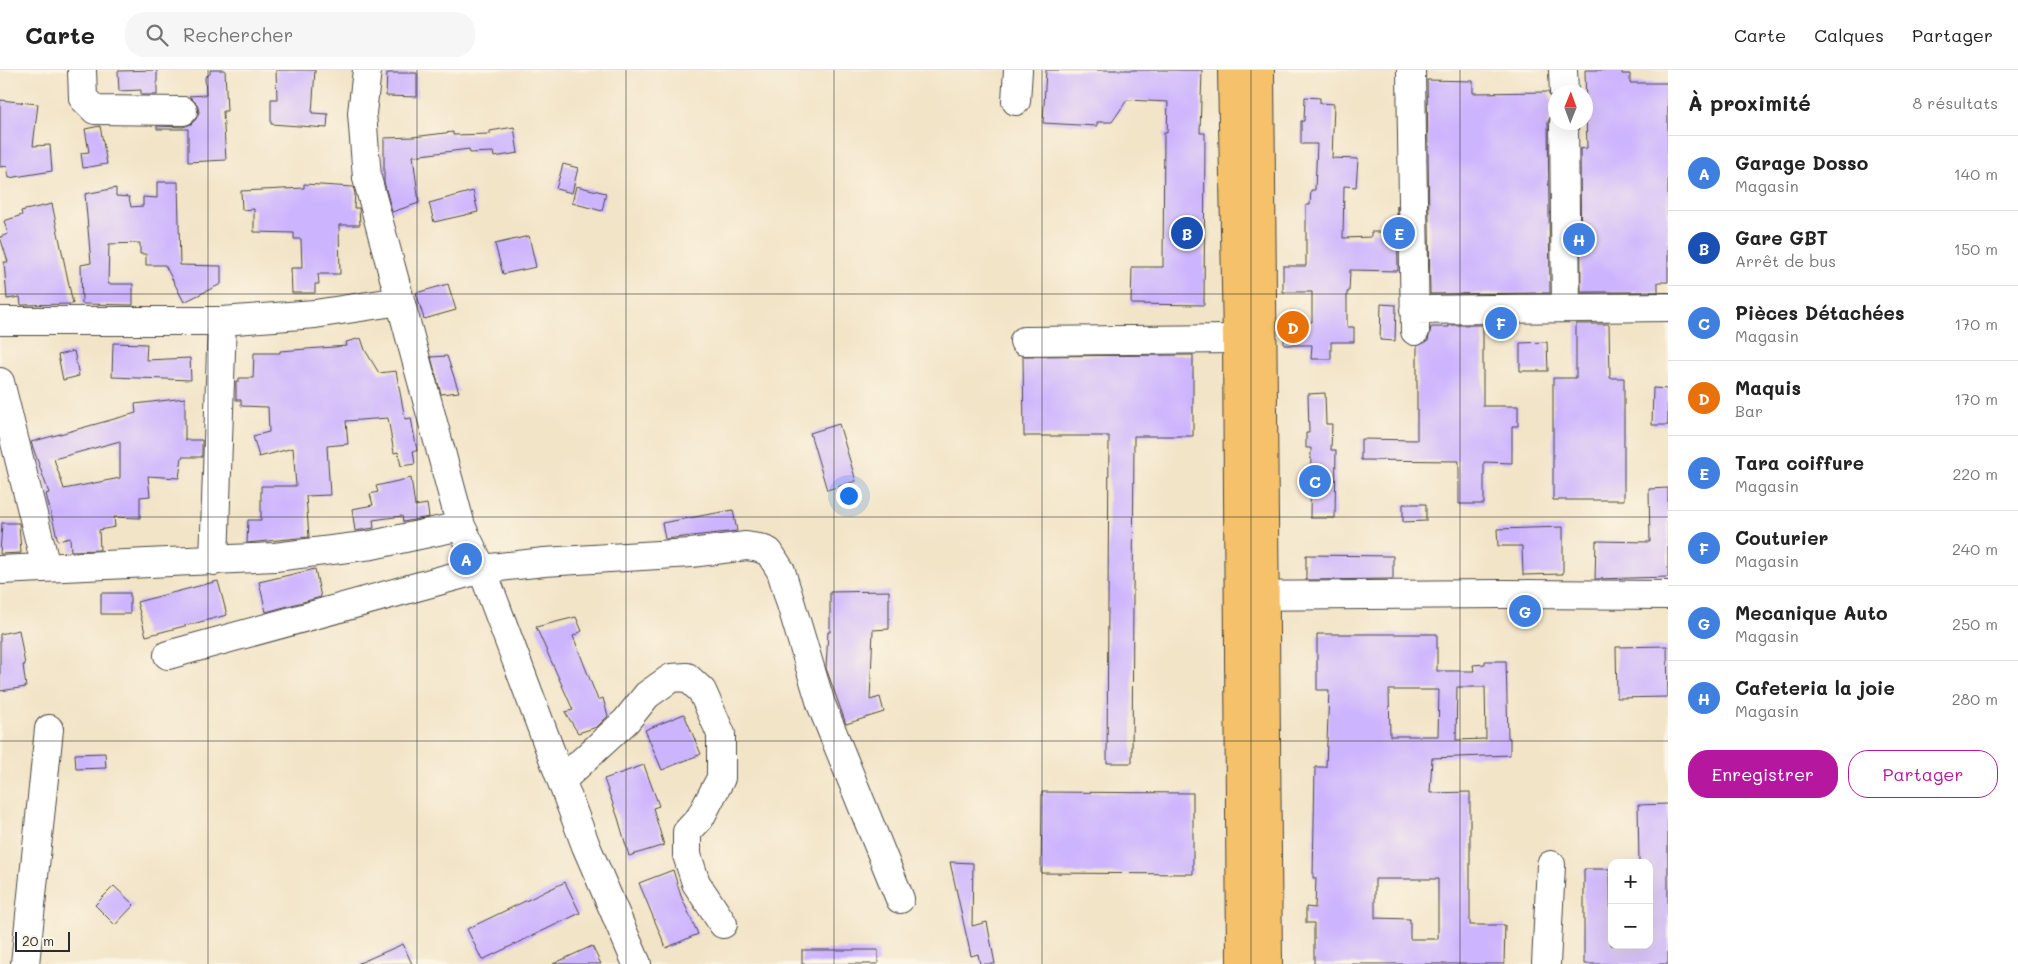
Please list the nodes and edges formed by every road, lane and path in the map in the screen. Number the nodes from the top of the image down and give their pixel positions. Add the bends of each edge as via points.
1 (82, 70) edge
2 (367, 70) edge
3 (1018, 70) edge
4 (1232, 70) edge
5 (1260, 70) edge
6 (1412, 70) edge
7 (1563, 70) edge
8 (1564, 85) edge
9 (1016, 101) dead end
10 (183, 111) dead end
11 (1564, 130) edge
12 (400, 301) junction
13 (1668, 307) edge
14 (1566, 308) junction
15 (0, 321) edge
16 (222, 321) junction
17 (1237, 339) junction
18 (1024, 341) dead end
19 (0, 382) edge
20 (461, 526) junction
21 (214, 561) junction
22 (46, 567) junction
23 (482, 569) junction
24 (0, 570) edge
25 (1668, 595) edge
26 (1252, 596) junction
27 (168, 655) dead end
28 (50, 729) dead end
29 (562, 780) junction
30 (1551, 866) dead end
31 (900, 899) dead end
32 (723, 924) dead end
33 (25, 964) edge
34 (637, 964) edge
35 (1241, 964) edge
36 (1268, 964) edge
37 (1546, 964) edge

1 - 10 street via 83,98 95,110
2 - 12 street via 362,113 367,178
3 - 9 street
4 - 17 main road
5 - 26 main road
6 - 14 street via 1415,320
7 - 8 street
11 - 14 street
12 - 16 street via 315,314
12 - 20 street
13 - 14 street
15 - 16 street
16 - 21 street
17 - 18 street
17 - 26 main road
19 - 22 street
20 - 21 street via 353,548
20 - 23 street
21 - 22 street
22 - 24 street
23 - 27 street
23 - 29 street
23 - 31 street via 746,546 769,552 781,571 821,704
25 - 26 street
26 - 35 main road
26 - 36 main road
28 - 33 street
29 - 32 street via 626,721 647,695 671,678 687,677 702,691 721,734 720,778 700,818 687,832 687,855 696,884
29 - 34 street via 586,846
30 - 37 street

